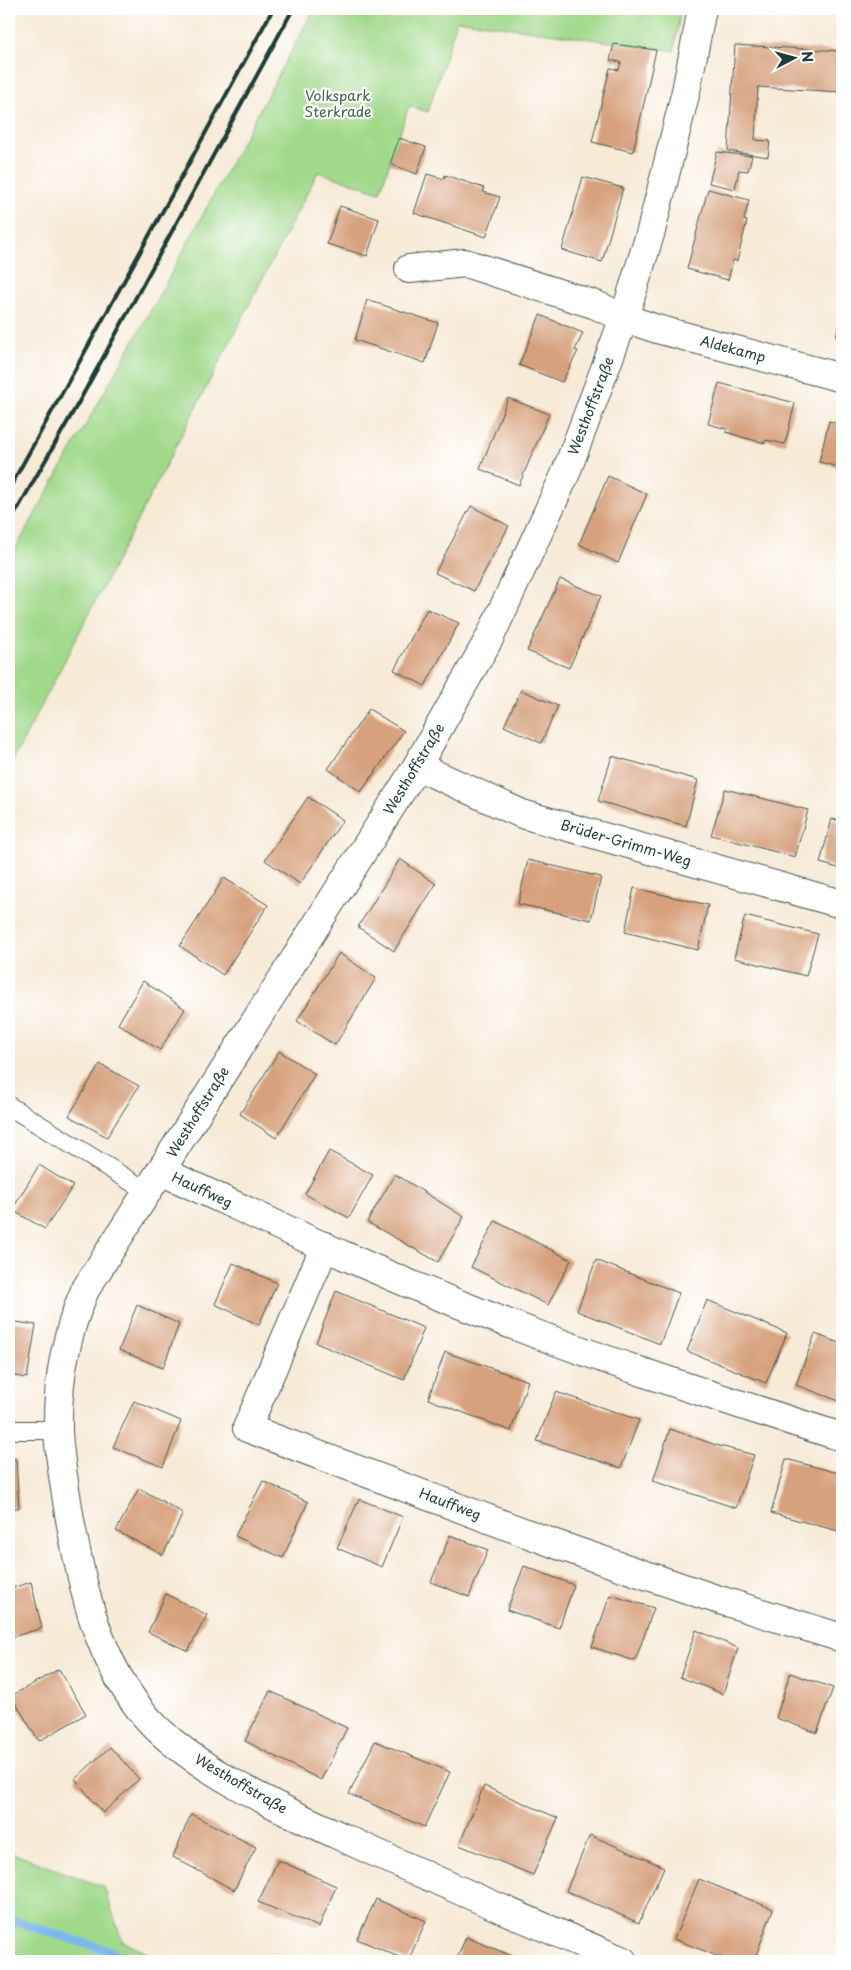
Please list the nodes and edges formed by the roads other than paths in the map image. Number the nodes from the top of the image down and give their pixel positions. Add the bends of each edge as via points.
1 (702, 9) edge
2 (409, 269) dead end
3 (624, 318) junction
4 (842, 378) edge
5 (417, 766) junction
6 (842, 904) edge
7 (9, 1106) edge
8 (154, 1182) junction
9 (325, 1246) junction
10 (9, 1430) edge
11 (58, 1430) junction
12 (842, 1437) edge
13 (842, 1638) edge
14 (623, 1961) edge

1 - 3 street, Westhoffstraße via 686,91 653,222
2 - 3 street via 465,263 596,305
3 - 4 street, Aldekamp
3 - 5 street, Westhoffstraße via 565,476 518,578 489,639
5 - 6 street, Brüder-Grimm-Weg via 522,814
5 - 8 street, Westhoffstraße
7 - 8 lane
8 - 9 street, Hauffweg
8 - 11 street, Westhoffstraße via 75,1313 60,1380
9 - 12 street, Hauffweg via 463,1306 573,1347 684,1387
9 - 13 street, Hauffweg via 247,1428 558,1545
10 - 11 lane
11 - 14 street, Westhoffstraße via 73,1537 91,1615 103,1649 124,1687 148,1719 210,1769 280,1808

